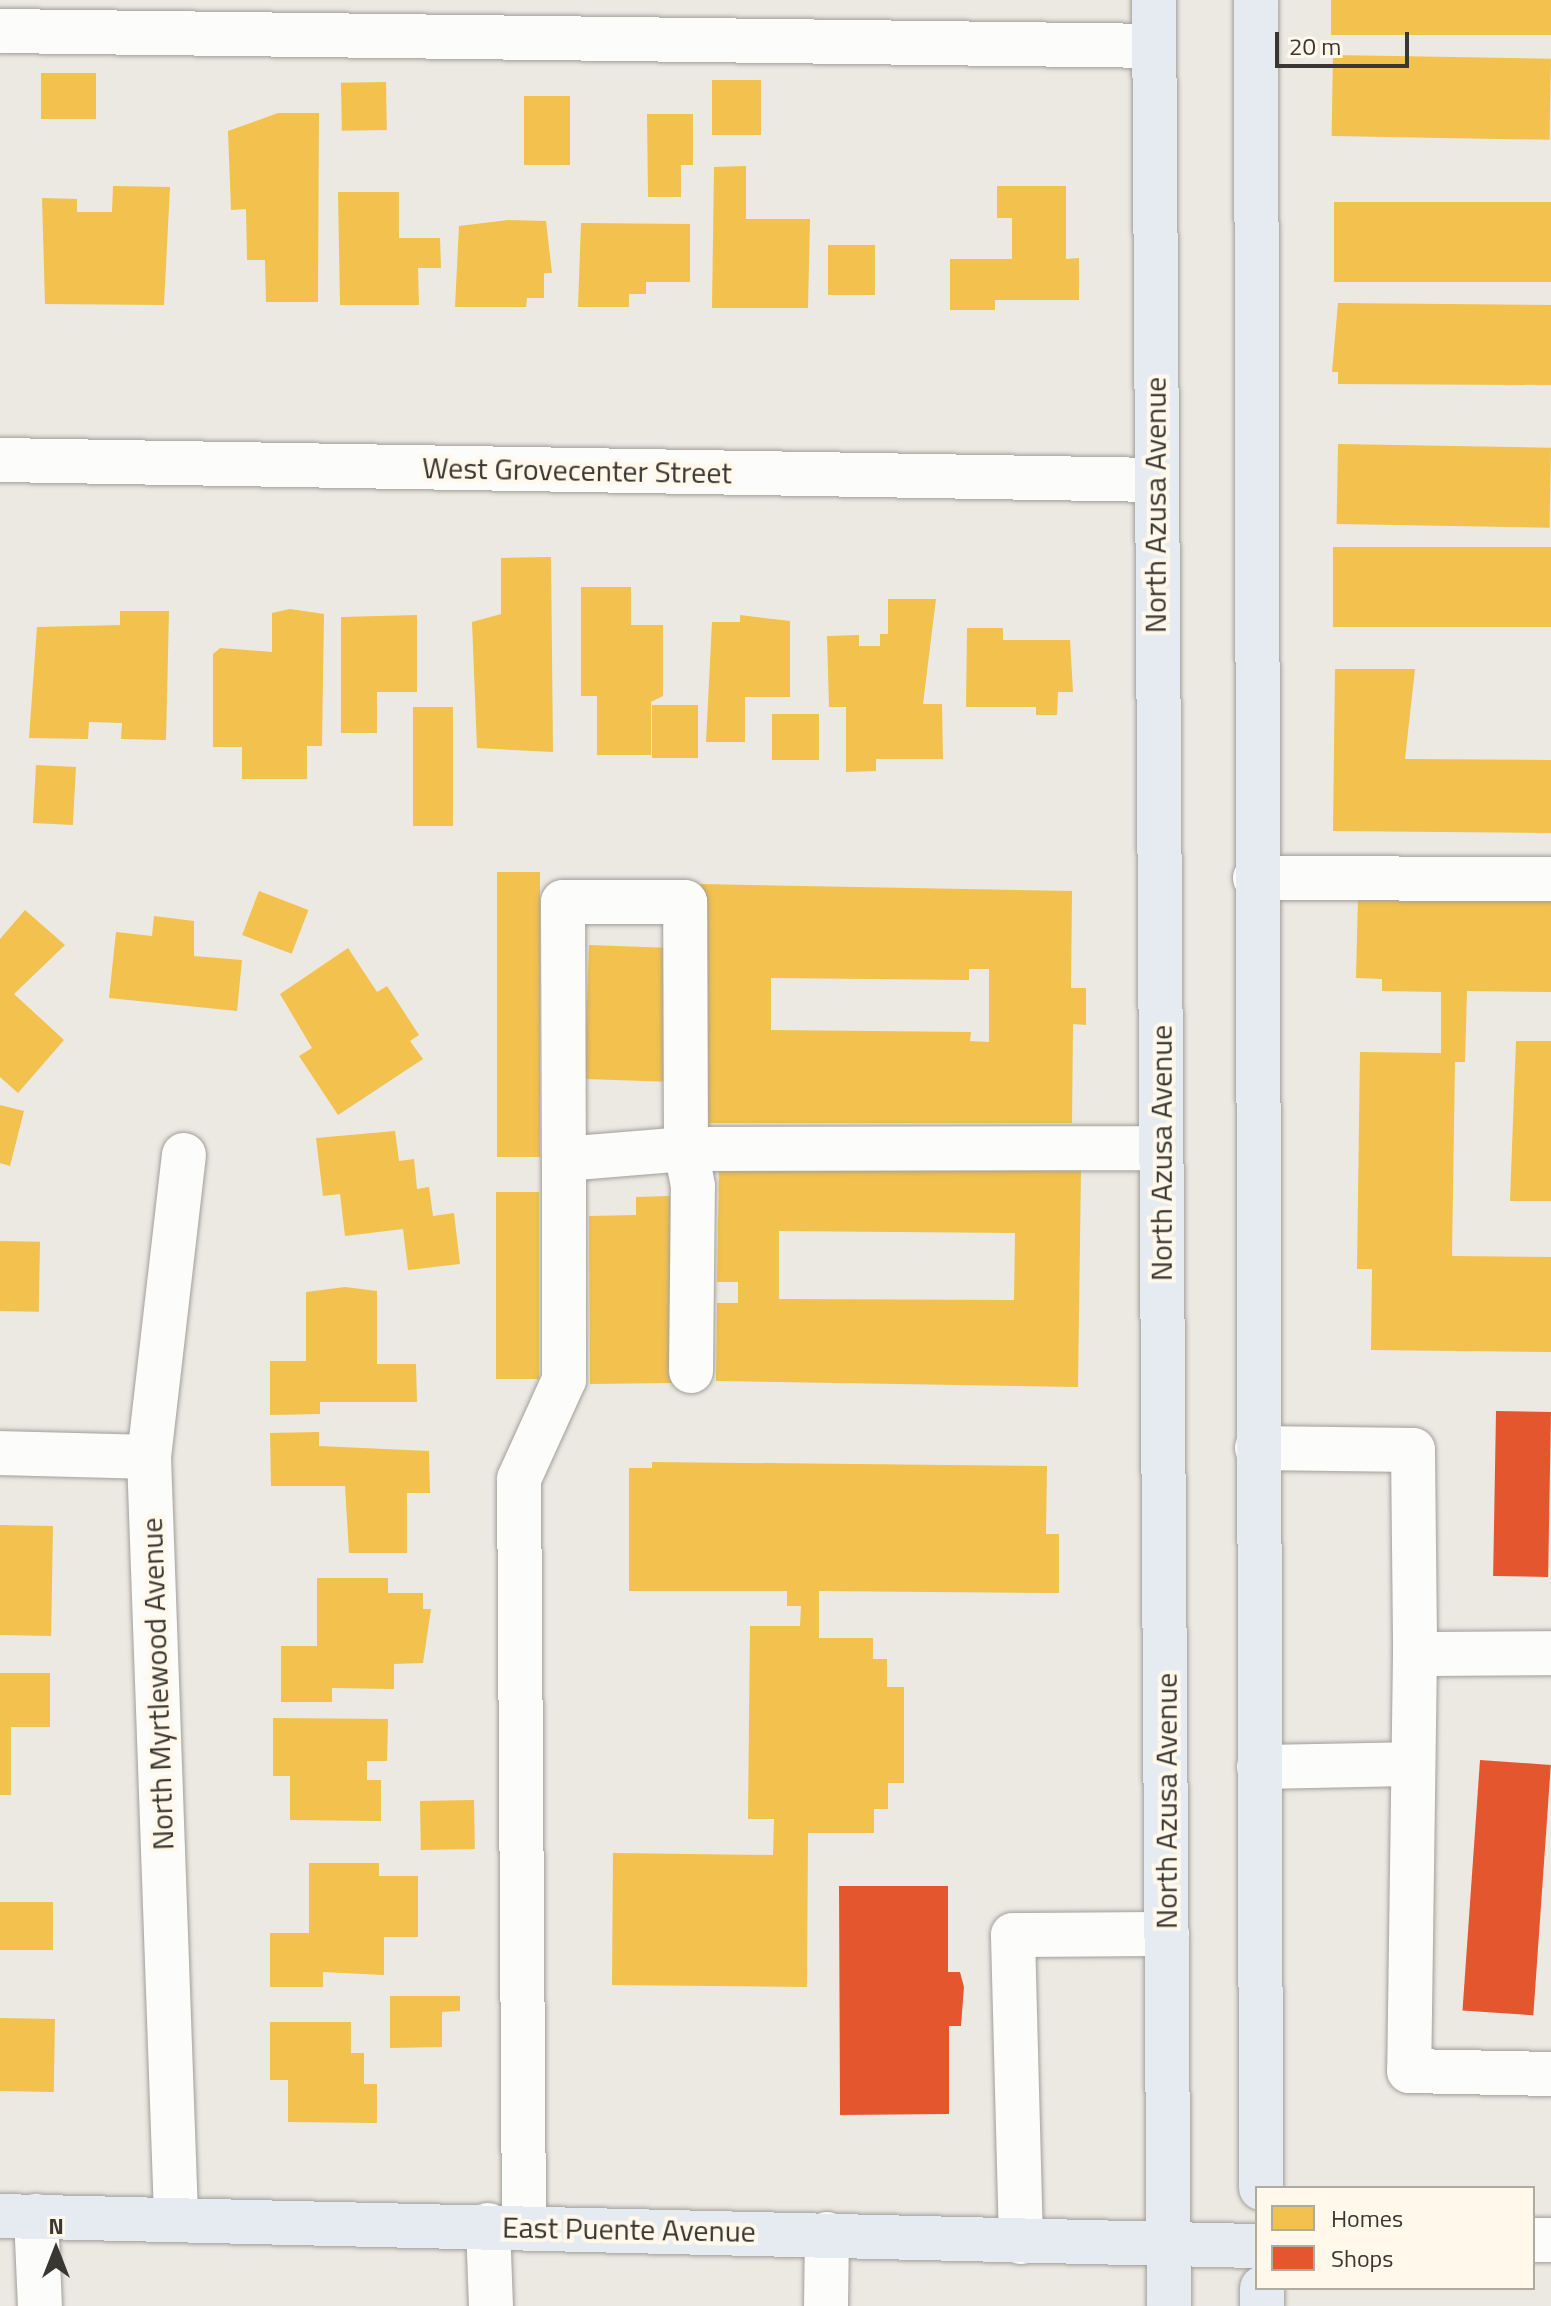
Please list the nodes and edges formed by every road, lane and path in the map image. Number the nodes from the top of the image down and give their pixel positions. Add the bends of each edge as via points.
1 (1154, 0) edge
2 (1256, 0) edge
3 (0, 31) edge
4 (1154, 46) junction
5 (0, 460) edge
6 (1154, 480) junction
7 (1255, 878) junction
8 (1551, 879) edge
9 (1161, 1148) junction
10 (686, 1149) junction
11 (184, 1155) dead end
12 (564, 1159) junction
13 (691, 1371) dead end
14 (1257, 1448) junction
15 (0, 1453) edge
16 (149, 1457) junction
17 (1551, 1653) edge
18 (1415, 1654) junction
19 (1413, 1764) junction
20 (1259, 1767) junction
21 (1167, 1934) junction
22 (1551, 2074) edge
23 (1261, 2186) edge
24 (176, 2215) junction
25 (18, 2216) edge
26 (506, 2226) junction
27 (827, 2234) junction
28 (1021, 2242) junction
29 (1255, 2246) edge
30 (1169, 2248) junction
31 (40, 2306) edge
32 (491, 2306) edge
33 (826, 2306) edge
34 (1169, 2306) edge

1 - 4 main road, North Azusa Avenue
2 - 7 main road
3 - 4 street
4 - 6 main road, North Azusa Avenue
5 - 6 street, West Grovecenter Street
6 - 9 main road, North Azusa Avenue
7 - 8 street
7 - 14 main road
9 - 10 street
9 - 21 main road, North Azusa Avenue
10 - 12 street
10 - 12 street via 685,902 563,902
10 - 13 street via 693,1186
11 - 16 street, North Myrtlewood Avenue
12 - 26 street via 564,1380 519,1479
14 - 18 street via 1413,1450
14 - 20 main road
15 - 16 street
16 - 24 street, North Myrtlewood Avenue
17 - 18 street
18 - 19 street
19 - 20 street
19 - 22 street via 1409,2071
20 - 23 main road
21 - 28 street via 1013,1935
21 - 30 main road, North Azusa Avenue
24 - 25 main road, East Puente Avenue
24 - 26 main road, East Puente Avenue
25 - 31 street
26 - 27 main road, East Puente Avenue
26 - 32 street
27 - 28 main road, East Puente Avenue
27 - 33 street
28 - 30 main road, East Puente Avenue
29 - 30 main road, East Puente Avenue
30 - 34 main road, North Azusa Avenue

